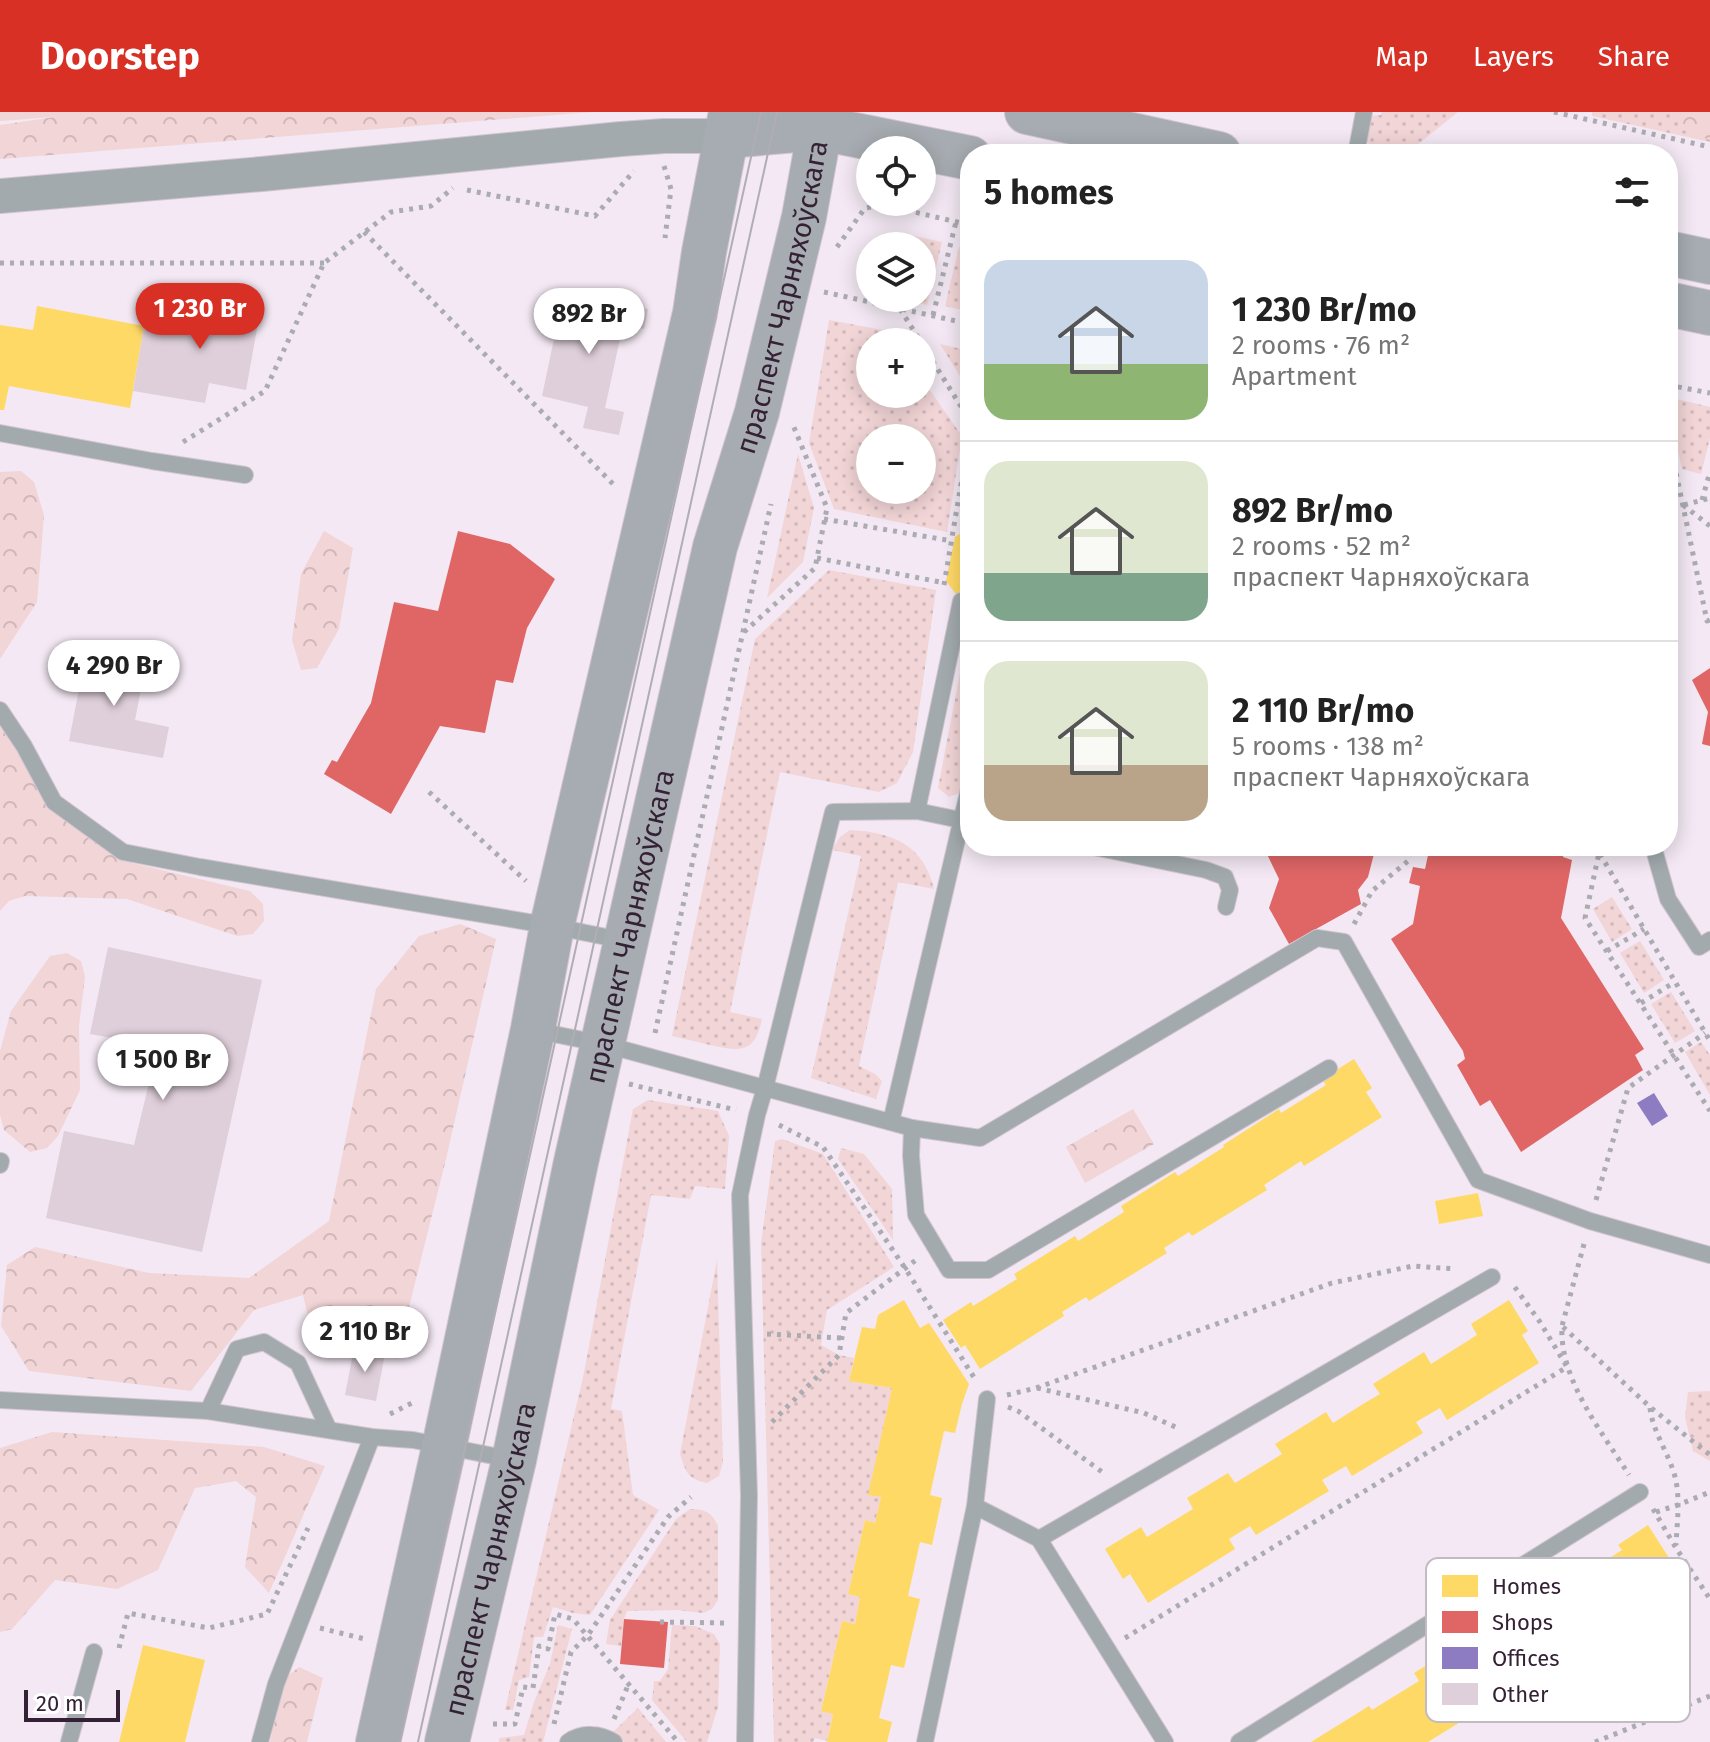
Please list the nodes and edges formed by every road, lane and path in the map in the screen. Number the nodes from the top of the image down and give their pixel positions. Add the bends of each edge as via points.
1 (1027, 112) edge
2 (1364, 112) edge
3 (1554, 112) edge
4 (730, 120) edge
5 (822, 120) edge
6 (1173, 144) edge
7 (1358, 144) edge
8 (1710, 147) edge
9 (960, 155) edge
10 (642, 161) dead end
11 (0, 196) edge
12 (859, 216) edge
13 (932, 216) edge
14 (956, 222) junction
15 (960, 223) edge
16 (364, 232) junction
17 (833, 252) dead end
18 (1678, 255) edge
19 (1710, 262) edge
20 (0, 263) edge
21 (324, 263) junction
22 (819, 291) dead end
23 (856, 299) edge
24 (1678, 306) edge
25 (919, 312) edge
26 (1710, 313) edge
27 (933, 315) junction
28 (960, 322) edge
29 (936, 367) edge
30 (1678, 387) edge
31 (1710, 393) edge
32 (960, 405) edge
33 (787, 432) dead end
34 (0, 433) edge
35 (152, 461) junction
36 (1710, 472) edge
37 (245, 475) dead end
38 (1678, 481) edge
39 (617, 488) dead end
40 (773, 494) dead end
41 (1710, 498) edge
42 (1702, 500) junction
43 (1683, 505) junction
44 (824, 519) junction
45 (1710, 526) edge
46 (952, 541) dead end
47 (817, 558) junction
48 (945, 583) dead end
49 (960, 606) edge
50 (1710, 620) edge
51 (743, 633) junction
52 (0, 710) edge
53 (917, 811) junction
54 (960, 820) edge
55 (960, 845) edge
56 (1138, 856) edge
57 (1409, 856) edge
58 (1598, 856) edge
59 (1603, 856) edge
60 (1656, 856) edge
61 (1226, 907) dead end
62 (552, 926) junction
63 (1644, 928) junction
64 (1710, 940) edge
65 (626, 941) junction
66 (1344, 942) junction
67 (1607, 951) junction
68 (1675, 982) junction
69 (1641, 1003) junction
70 (533, 1029) junction
71 (1705, 1033) junction
72 (1710, 1041) edge
73 (603, 1044) junction
74 (1674, 1054) junction
75 (650, 1057) junction
76 (1329, 1068) dead end
77 (628, 1084) junction
78 (765, 1088) junction
79 (623, 1095) dead end
80 (1710, 1111) edge
81 (757, 1115) junction
82 (891, 1122) junction
83 (912, 1128) junction
84 (1590, 1221) junction
85 (933, 1246) junction
86 (1710, 1255) edge
87 (905, 1268) junction
88 (1492, 1277) junction
89 (1562, 1326) junction
90 (758, 1334) dead end
91 (842, 1338) junction
92 (1567, 1367) junction
93 (1036, 1388) junction
94 (424, 1396) dead end
95 (987, 1399) junction
96 (0, 1400) edge
97 (1650, 1407) junction
98 (208, 1411) junction
99 (329, 1430) junction
100 (763, 1431) dead end
101 (352, 1433) junction
102 (372, 1437) junction
103 (1208, 1442) junction
104 (444, 1447) junction
105 (1710, 1455) edge
106 (514, 1460) junction
107 (1126, 1489) junction
108 (1640, 1492) junction
109 (1710, 1492) edge
110 (691, 1497) dead end
111 (1678, 1505) junction
112 (975, 1506) junction
113 (1656, 1512) junction
114 (313, 1517) dead end
115 (1039, 1539) junction
116 (1676, 1548) junction
117 (1534, 1558) edge
118 (1683, 1558) edge
119 (1690, 1569) edge
120 (1710, 1599) edge
121 (660, 1622) dead end
122 (748, 1624) junction
123 (1426, 1625) edge
124 (326, 1629) dead end
125 (588, 1635) junction
126 (354, 1637) dead end
127 (1107, 1649) junction
128 (94, 1652) dead end
129 (116, 1656) dead end
130 (629, 1683) junction
131 (1710, 1696) edge
132 (1690, 1704) edge
133 (495, 1710) dead end
134 (1645, 1722) edge
135 (493, 1724) junction
136 (553, 1727) dead end
137 (491, 1733) dead end
138 (610, 1740) edge
139 (69, 1742) edge
140 (260, 1742) edge
141 (378, 1742) edge
142 (447, 1742) edge
143 (568, 1742) edge
144 (678, 1742) edge
145 (745, 1742) edge
146 (925, 1742) edge
147 (1165, 1742) edge
148 (1239, 1742) edge
149 (1595, 1742) edge

1 - 6 main road
2 - 7 lane
3 - 8 path
4 - 5 main road
4 - 11 street via 664,136
4 - 62 main road via 695,313
5 - 9 main road
5 - 65 main road, праспект Чарняхоўскага via 804,217 757,412 715,547
10 - 16 path via 595,216 455,187 431,206 391,212
12 - 17 path
13 - 14 path
14 - 15 path
14 - 27 path
16 - 21 path
16 - 39 path
18 - 19 main road
20 - 21 path
21 - 35 path via 265,391
22 - 23 path
24 - 26 main road
25 - 27 path
27 - 28 path
29 - 32 path
30 - 31 path
33 - 44 path via 790,417 827,508
34 - 35 lane
35 - 37 lane
36 - 42 path
38 - 43 path
40 - 51 path
41 - 42 path
42 - 43 path
43 - 45 path
43 - 50 path
44 - 46 path
44 - 47 path
47 - 48 path
47 - 51 path via 815,568
49 - 53 lane
51 - 75 path
52 - 62 lane via 54,802 123,852
53 - 54 lane
53 - 78 lane via 833,812
55 - 82 lane
56 - 61 lane via 1225,877 1230,890
57 - 66 path via 1372,891
58 - 67 path via 1585,918
59 - 63 path
60 - 64 lane via 1668,899 1699,947
62 - 65 lane
62 - 70 main road
63 - 67 path
63 - 68 path
65 - 73 main road, праспект Чарняхоўскага
66 - 83 lane via 1317,938 980,1138
66 - 84 lane via 1478,1180
67 - 69 path
68 - 69 path
68 - 71 path
69 - 74 path
70 - 73 lane
70 - 104 main road
71 - 72 path
71 - 74 path
73 - 75 lane
73 - 106 main road, праспект Чарняхоўскага
74 - 80 path
74 - 84 path via 1628,1088
75 - 77 path
75 - 78 lane
76 - 85 lane via 988,1270 949,1270
77 - 79 path
77 - 81 path
78 - 81 lane
78 - 82 lane
81 - 87 path via 823,1147
81 - 122 lane via 740,1195
82 - 83 lane
83 - 85 lane via 916,1215
84 - 86 lane
84 - 89 path
85 - 87 path
87 - 91 path via 846,1313
87 - 95 path
88 - 92 path via 1514,1286
88 - 93 path via 1479,1271 1413,1266 1332,1283
88 - 103 lane
89 - 92 path
89 - 97 path
90 - 91 path
91 - 100 path via 839,1355
92 - 108 path
92 - 127 path
93 - 95 path
93 - 103 path via 1144,1413
94 - 101 path
95 - 107 path via 1018,1411
95 - 112 lane
96 - 98 lane
97 - 105 path
97 - 111 path via 1675,1479
98 - 99 lane
98 - 99 lane via 237,1349 264,1342 298,1363
99 - 101 lane
101 - 102 lane
102 - 104 lane
102 - 140 lane via 276,1684
103 - 107 lane
104 - 106 lane
104 - 141 main road
106 - 142 main road, праспект Чарняхоўскага
107 - 115 lane
108 - 113 path
108 - 117 lane
109 - 111 path
110 - 125 path via 668,1517
111 - 113 path
111 - 116 path
112 - 115 lane
112 - 146 lane
113 - 116 path
114 - 129 path via 267,1614 209,1628 128,1613
115 - 127 lane
116 - 118 path
119 - 120 path
121 - 122 path
122 - 145 lane
123 - 148 lane
124 - 126 path
125 - 130 path
125 - 135 path via 573,1619 555,1614 548,1649 539,1646 533,1688 523,1687 515,1724
125 - 136 path via 571,1652
127 - 147 lane
128 - 139 lane
130 - 138 path
130 - 144 path
131 - 132 path
133 - 135 path
134 - 149 path
135 - 137 path
138 - 143 lane via 591,1734

